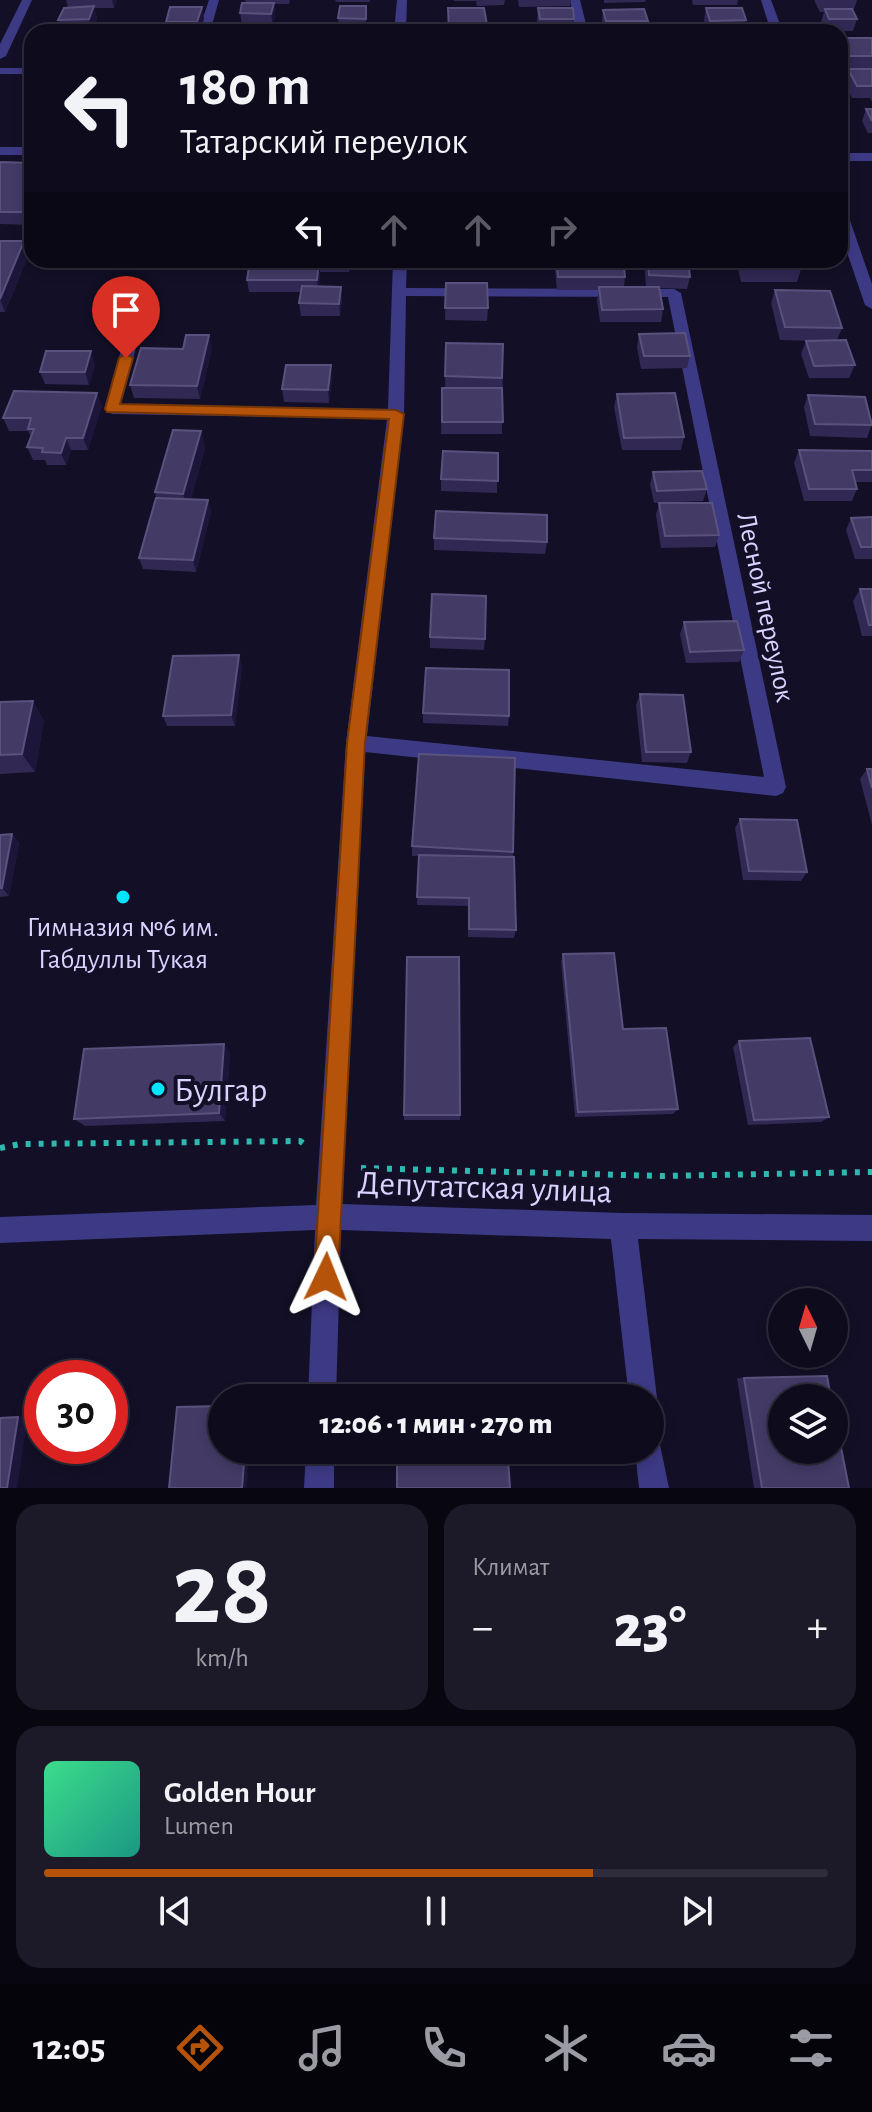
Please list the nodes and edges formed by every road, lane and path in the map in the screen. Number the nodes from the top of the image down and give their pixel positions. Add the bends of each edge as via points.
1 (27, 0) edge
2 (214, 0) edge
3 (402, 0) edge
4 (575, 0) edge
5 (766, 0) edge
6 (206, 24) edge
7 (400, 24) edge
8 (580, 24) edge
9 (774, 24) edge
10 (0, 56) edge
11 (0, 71) edge
12 (24, 71) edge
13 (0, 151) edge
14 (24, 151) edge
15 (848, 157) edge
16 (872, 157) edge
17 (848, 235) edge
18 (400, 268) edge
19 (401, 292) junction
20 (872, 305) edge
21 (133, 333) dead end
22 (396, 414) junction
23 (356, 743) junction
24 (0, 1148) edge
25 (331, 1168) junction
26 (872, 1172) edge
27 (328, 1217) junction
28 (623, 1226) junction
29 (872, 1228) edge
30 (0, 1230) edge
31 (322, 1384) edge
32 (641, 1384) edge
33 (320, 1464) edge
34 (651, 1464) edge
35 (319, 1488) edge
36 (654, 1488) edge

1 - 10 street
2 - 6 street
3 - 7 street
4 - 8 street
5 - 9 street
11 - 12 street
13 - 14 street
15 - 16 street
17 - 20 street
18 - 19 street
19 - 22 street
19 - 23 street, Лесной переулок via 674,293 776,787
21 - 22 street via 112,409
22 - 23 street
23 - 25 street
24 - 25 path via 300,1141
25 - 26 path via 662,1176
25 - 27 street
27 - 28 street, Депутатская улица
27 - 30 street, Депутатская улица
27 - 31 street
28 - 29 street, Депутатская улица
28 - 32 street
33 - 35 street
34 - 36 street

